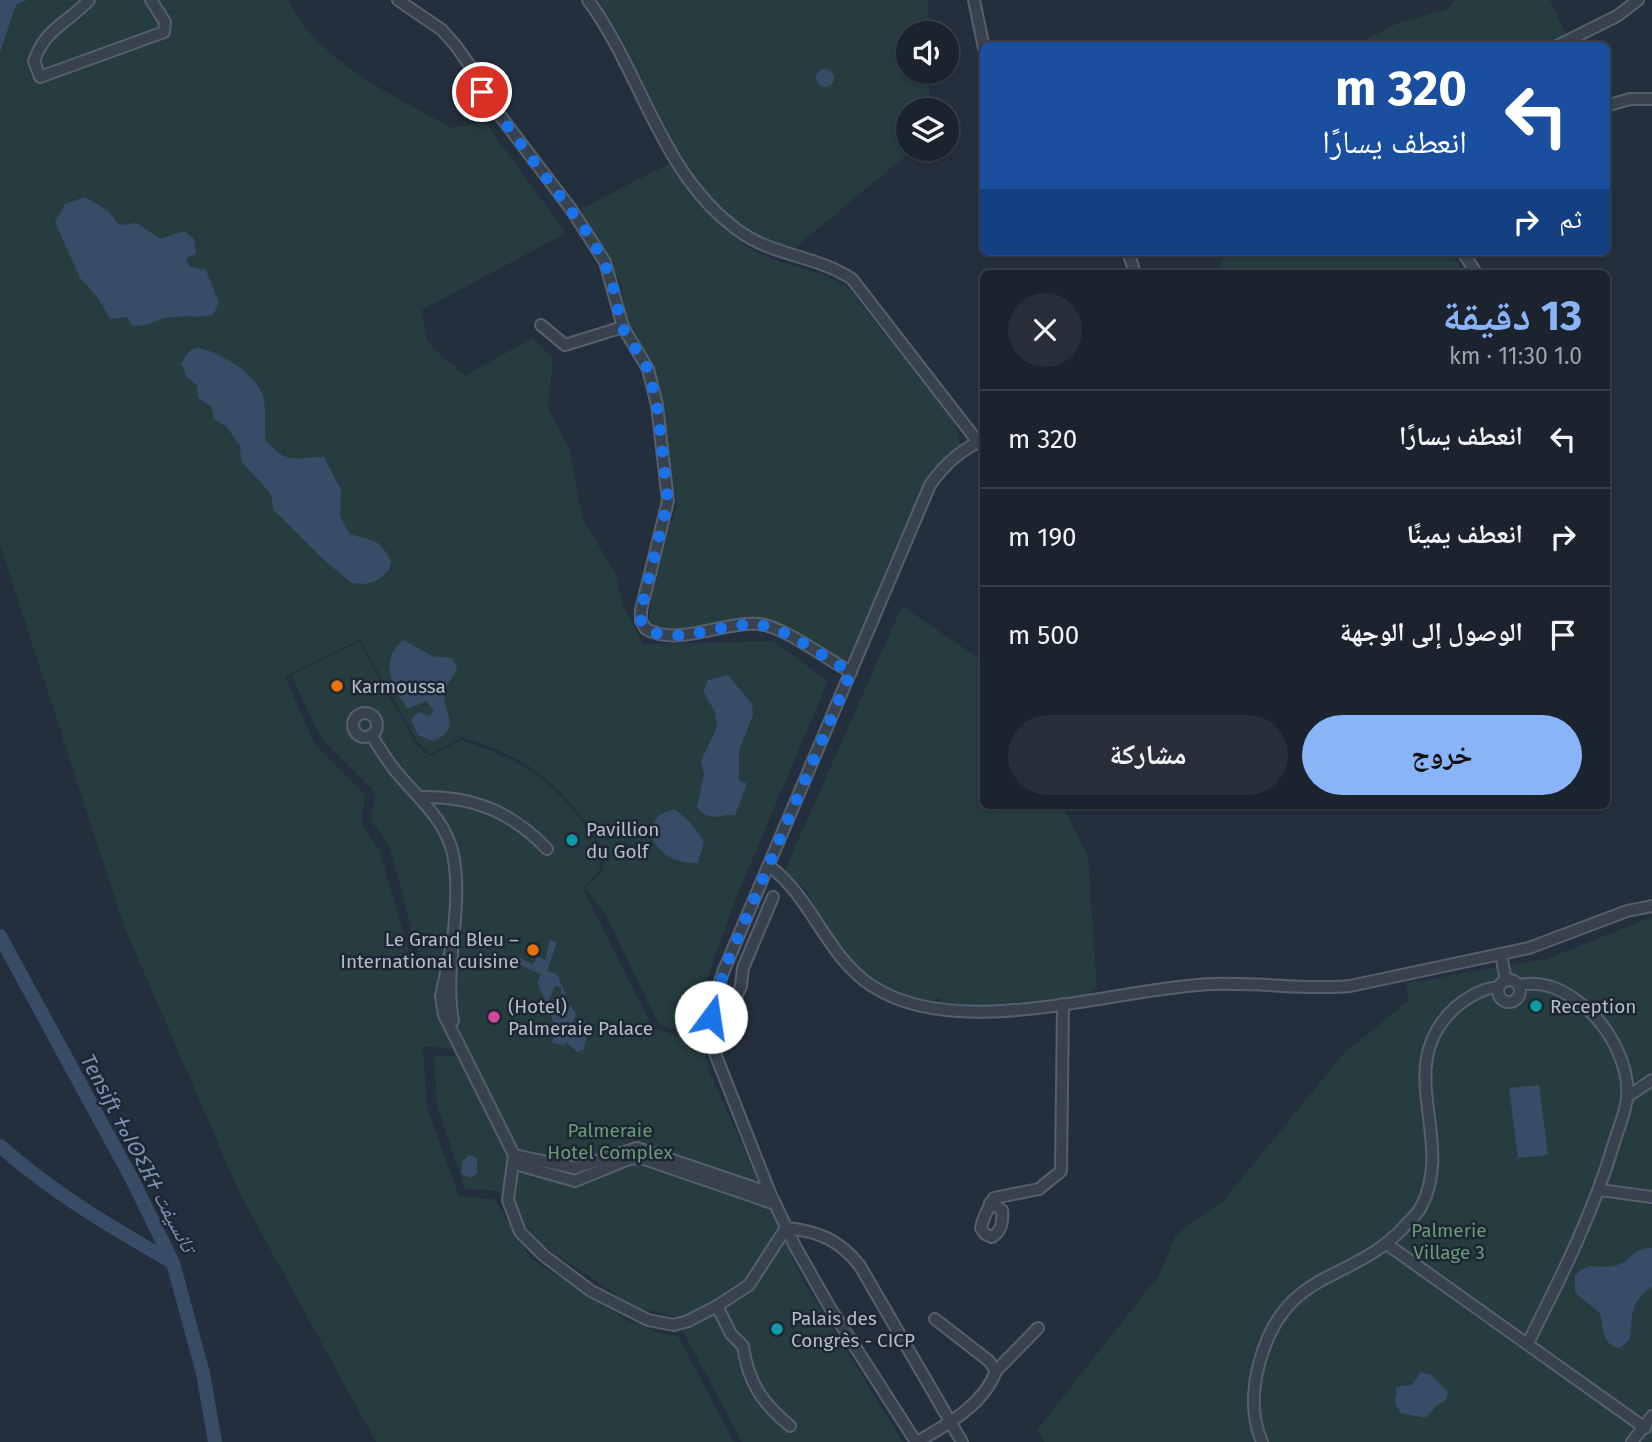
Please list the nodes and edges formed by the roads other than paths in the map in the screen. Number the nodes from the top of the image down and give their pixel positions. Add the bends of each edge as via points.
1 (89, 0) edge
2 (151, 0) edge
3 (398, 0) edge
4 (588, 0) edge
5 (974, 0) edge
6 (1638, 0) edge
7 (983, 42) edge
8 (1565, 42) edge
9 (1652, 99) edge
10 (1610, 105) edge
11 (541, 325) dead end
12 (622, 327) junction
13 (980, 440) edge
14 (980, 442) edge
15 (851, 672) junction
16 (371, 735) dead end
17 (445, 796) junction
18 (422, 797) junction
19 (437, 818) junction
20 (547, 849) dead end
21 (769, 866) junction
22 (773, 897) dead end
23 (1652, 906) edge
24 (1501, 955) junction
25 (1502, 984) junction
26 (1519, 985) junction
27 (1063, 1004) junction
28 (711, 1017) junction
29 (1652, 1080) edge
30 (1627, 1097) junction
31 (515, 1159) junction
32 (684, 1169) junction
33 (1600, 1190) junction
34 (770, 1193) junction
35 (1652, 1197) edge
36 (990, 1203) dead end
37 (775, 1204) junction
38 (786, 1228) junction
39 (1388, 1245) junction
40 (717, 1306) junction
41 (935, 1319) dead end
42 (1038, 1328) dead end
43 (1528, 1343) junction
44 (996, 1371) junction
45 (1652, 1416) edge
46 (950, 1423) junction
47 (790, 1426) dead end
48 (1645, 1428) junction
49 (916, 1442) edge
50 (962, 1442) edge
51 (1262, 1442) edge
52 (1632, 1442) edge

1 - 2 street via 52,29 38,49 34,61 40,77 164,32 164,22
3 - 12 street via 442,30 456,46 482,92 571,209 605,262
4 - 13 street via 622,53 661,138 701,195 749,237 826,264 852,279
5 - 7 street
6 - 8 street
9 - 10 street
11 - 12 street via 565,345
12 - 15 street via 653,384 668,493 641,610 646,629 666,636 760,625
14 - 15 street via 942,468 930,485
15 - 21 street
16 - 18 street via 401,778
17 - 18 street
17 - 19 street
17 - 20 street via 497,810
18 - 19 street
19 - 31 street via 453,854 450,1005 457,1041
21 - 27 street via 799,897 837,953 870,985 886,993 942,1010
21 - 28 street via 724,970
22 - 28 street via 729,1013
23 - 24 street
24 - 25 street
24 - 27 street via 1350,986 1211,984
25 - 26 street
25 - 26 street via 1499,997 1511,1003 1519,998
25 - 39 street via 1464,1000 1435,1033 1424,1072 1434,1152 1432,1175 1420,1209
26 - 30 street via 1552,986 1592,1012 1619,1054
27 - 36 street via 1061,1171 1039,1189 1002,1194
28 - 34 street via 716,1056
29 - 30 street
30 - 33 street
31 - 32 street via 575,1168 637,1147
31 - 40 street via 508,1200 520,1232 580,1283 661,1324 688,1321
32 - 34 street
32 - 37 street
33 - 35 street
33 - 43 street
34 - 37 street
37 - 38 street
38 - 40 street via 749,1285
38 - 46 street via 828,1236 850,1253
38 - 49 street via 829,1306
39 - 43 street
39 - 51 street via 1312,1284 1273,1326 1252,1398
40 - 47 street via 731,1334 743,1346 744,1366 765,1403
41 - 44 street
42 - 44 street
43 - 48 street
44 - 46 street via 974,1404
45 - 48 street
46 - 49 street
46 - 50 street
48 - 52 street

